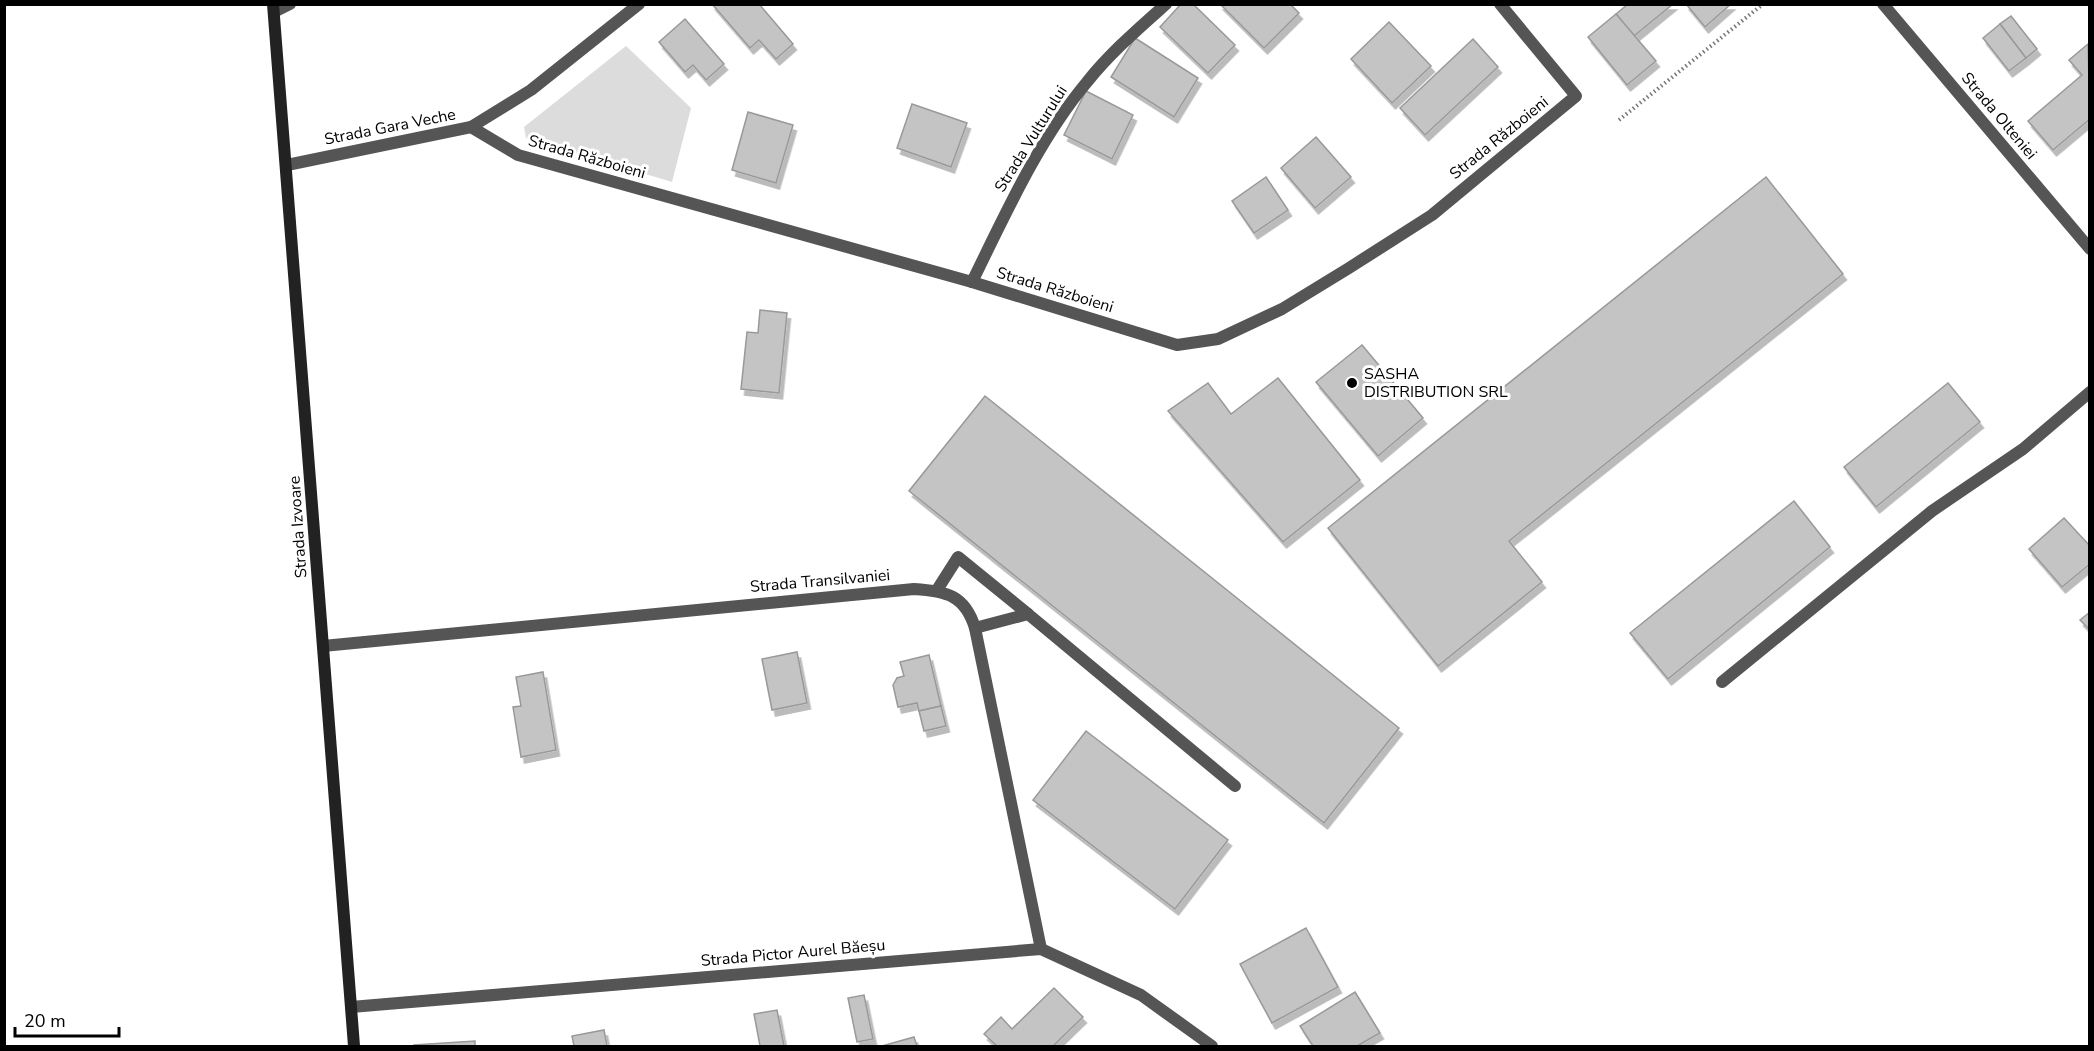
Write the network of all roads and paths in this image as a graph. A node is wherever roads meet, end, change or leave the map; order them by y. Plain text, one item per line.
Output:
1 (290, 4) edge
2 (639, 4) edge
3 (1166, 4) edge
4 (1500, 4) edge
5 (1763, 4) edge
6 (1883, 4) edge
7 (274, 8) edge
8 (1619, 120) dead end
9 (471, 127) junction
10 (287, 165) junction
11 (2090, 249) edge
12 (972, 282) junction
13 (2090, 392) edge
14 (937, 590) junction
15 (1028, 614) junction
16 (975, 628) junction
17 (323, 646) junction
18 (1722, 682) dead end
19 (1235, 786) dead end
20 (1041, 949) junction
21 (351, 1006) junction
22 (354, 1047) edge
23 (1212, 1047) edge

1 - 7 street
2 - 9 street, Strada Gara Veche
3 - 12 street, Strada Vulturului
4 - 12 street, Strada Războieni
5 - 8 path
6 - 11 street, Strada Olteniei
7 - 10 main road, Strada Izvoare
9 - 10 street, Strada Gara Veche
9 - 12 street, Strada Războieni
10 - 17 main road, Strada Izvoare
13 - 18 street
14 - 15 street
14 - 16 street, Strada Transilvaniei
14 - 17 street, Strada Transilvaniei
15 - 16 street
15 - 19 street
16 - 20 street, Strada Transilvaniei
17 - 21 main road, Strada Izvoare
20 - 21 street, Strada Pictor Aurel Băeșu
20 - 23 street, Strada Pictor Aurel Băeșu
21 - 22 main road, Strada Izvoare

